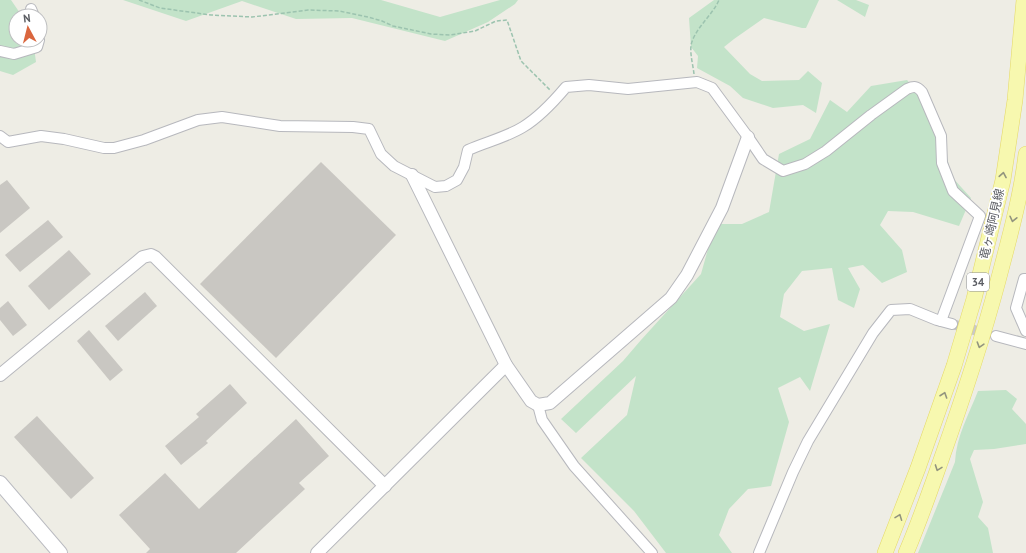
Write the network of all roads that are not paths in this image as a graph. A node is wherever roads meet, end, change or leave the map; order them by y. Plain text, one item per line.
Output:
1 (1024, 0) edge
2 (34, 48) edge
3 (0, 51) edge
4 (0, 136) edge
5 (748, 137) junction
6 (1026, 154) edge
7 (412, 175) junction
8 (1026, 279) edge
9 (941, 321) junction
10 (952, 324) tunnel mouth
11 (1026, 331) edge
12 (996, 336) tunnel mouth
13 (1026, 344) edge
14 (506, 365) junction
15 (0, 375) edge
16 (538, 405) junction
17 (0, 483) edge
18 (385, 486) junction
19 (60, 553) edge
20 (317, 553) edge
21 (652, 553) edge
22 (759, 553) edge
23 (885, 553) edge
24 (906, 553) edge

23 -> 1 main road, 竜ヶ崎阿見線 / 34
2 - 3 street
4 - 7 street
5 - 7 street
5 - 9 street
5 - 16 street
6 -> 24 main road, 竜ヶ崎阿見線 / 34
7 - 14 street
8 - 11 street
9 - 10 street
9 - 22 street
12 - 13 street
14 - 16 street
14 - 18 street
15 - 18 street
16 - 21 street
17 - 19 main road
18 - 20 street

